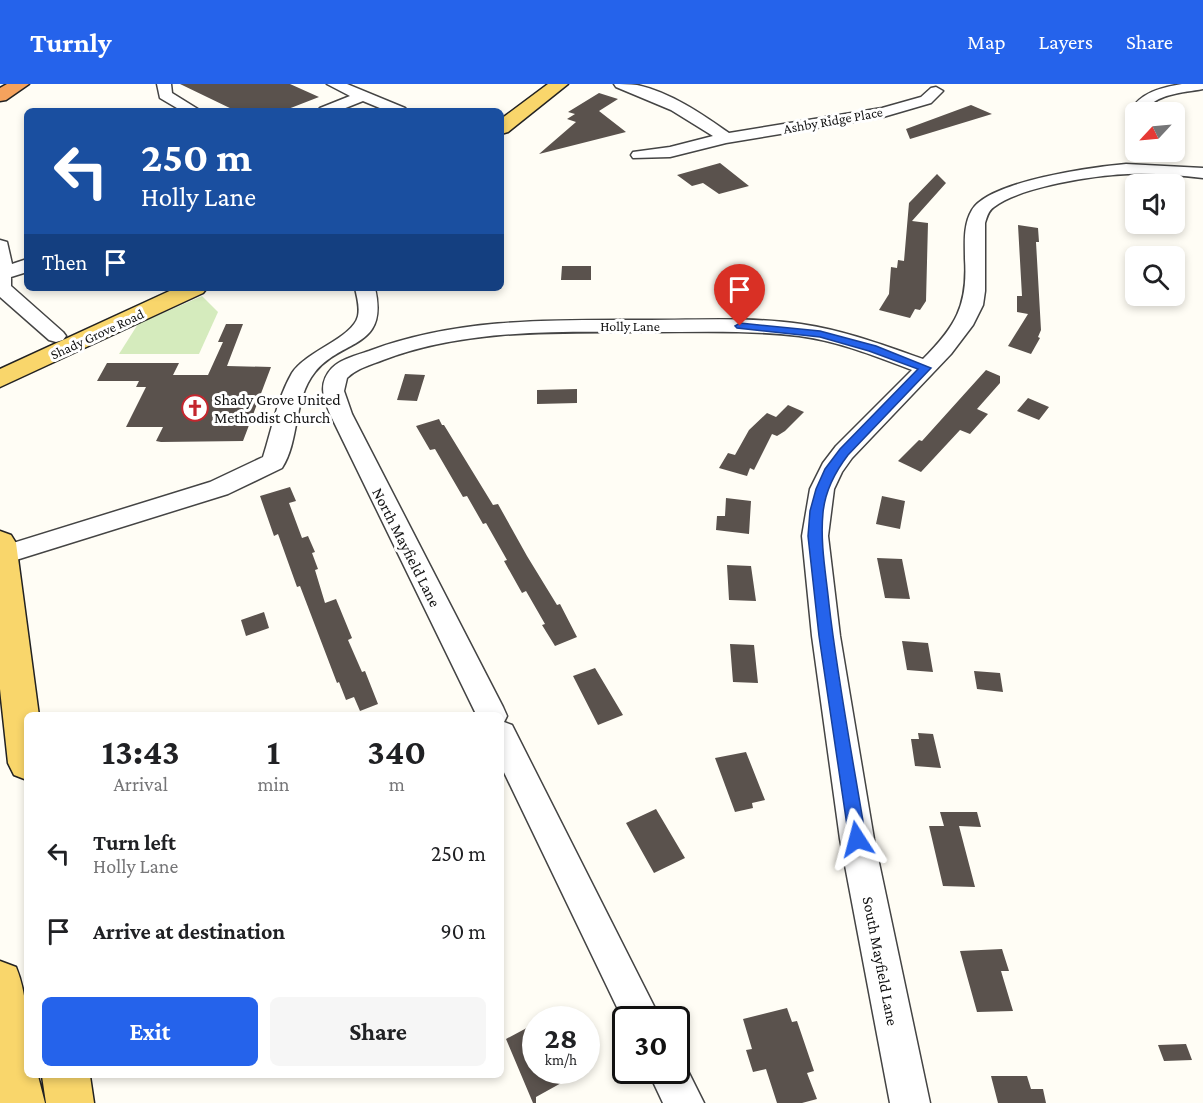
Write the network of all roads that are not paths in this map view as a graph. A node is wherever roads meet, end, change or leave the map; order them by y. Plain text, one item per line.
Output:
1 (20, 84) edge
2 (164, 84) edge
3 (334, 84) edge
4 (557, 84) edge
5 (621, 84) edge
6 (1203, 86) edge
7 (936, 91) dead end
8 (0, 96) edge
9 (362, 96) junction
10 (1145, 102) edge
11 (188, 108) edge
12 (332, 108) edge
13 (392, 108) edge
14 (504, 113) edge
15 (504, 126) edge
16 (726, 138) junction
17 (639, 155) dead end
18 (1138, 162) edge
19 (1155, 162) edge
20 (1203, 173) edge
21 (0, 246) edge
22 (24, 266) edge
23 (3, 274) junction
24 (154, 291) edge
25 (189, 291) edge
26 (365, 291) edge
27 (56, 336) junction
28 (0, 362) edge
29 (926, 368) junction
30 (337, 376) joint
31 (0, 379) edge
32 (0, 548) edge
33 (490, 712) edge
34 (24, 739) edge
35 (504, 740) edge
36 (0, 983) edge
37 (635, 1006) edge
38 (66, 1078) edge
39 (674, 1084) edge
40 (21, 1103) edge
41 (70, 1103) edge
42 (684, 1103) edge
43 (910, 1103) edge

1 - 8 highway
2 - 11 street
3 - 9 street
4 - 14 main road
4 - 15 main road
5 - 16 street
6 - 10 street
7 - 16 street, Ashby Ridge Place
9 - 12 street
9 - 13 street
16 - 17 street, Ashby Ridge Place
18 - 29 street, South Mayfield Lane
19 - 20 street, South Mayfield Lane
21 - 23 street
22 - 23 street
23 - 27 street
24 - 27 main road, Shady Grove Road
25 - 31 main road, Shady Grove Road
26 - 32 street
27 - 28 main road, Shady Grove Road
29 - 30 street, Holly Lane
29 - 43 street, South Mayfield Lane
30 - 33 street, North Mayfield Lane
32 - 34 main road
35 - 37 street
36 - 40 main road
38 - 41 main road
39 - 42 street

